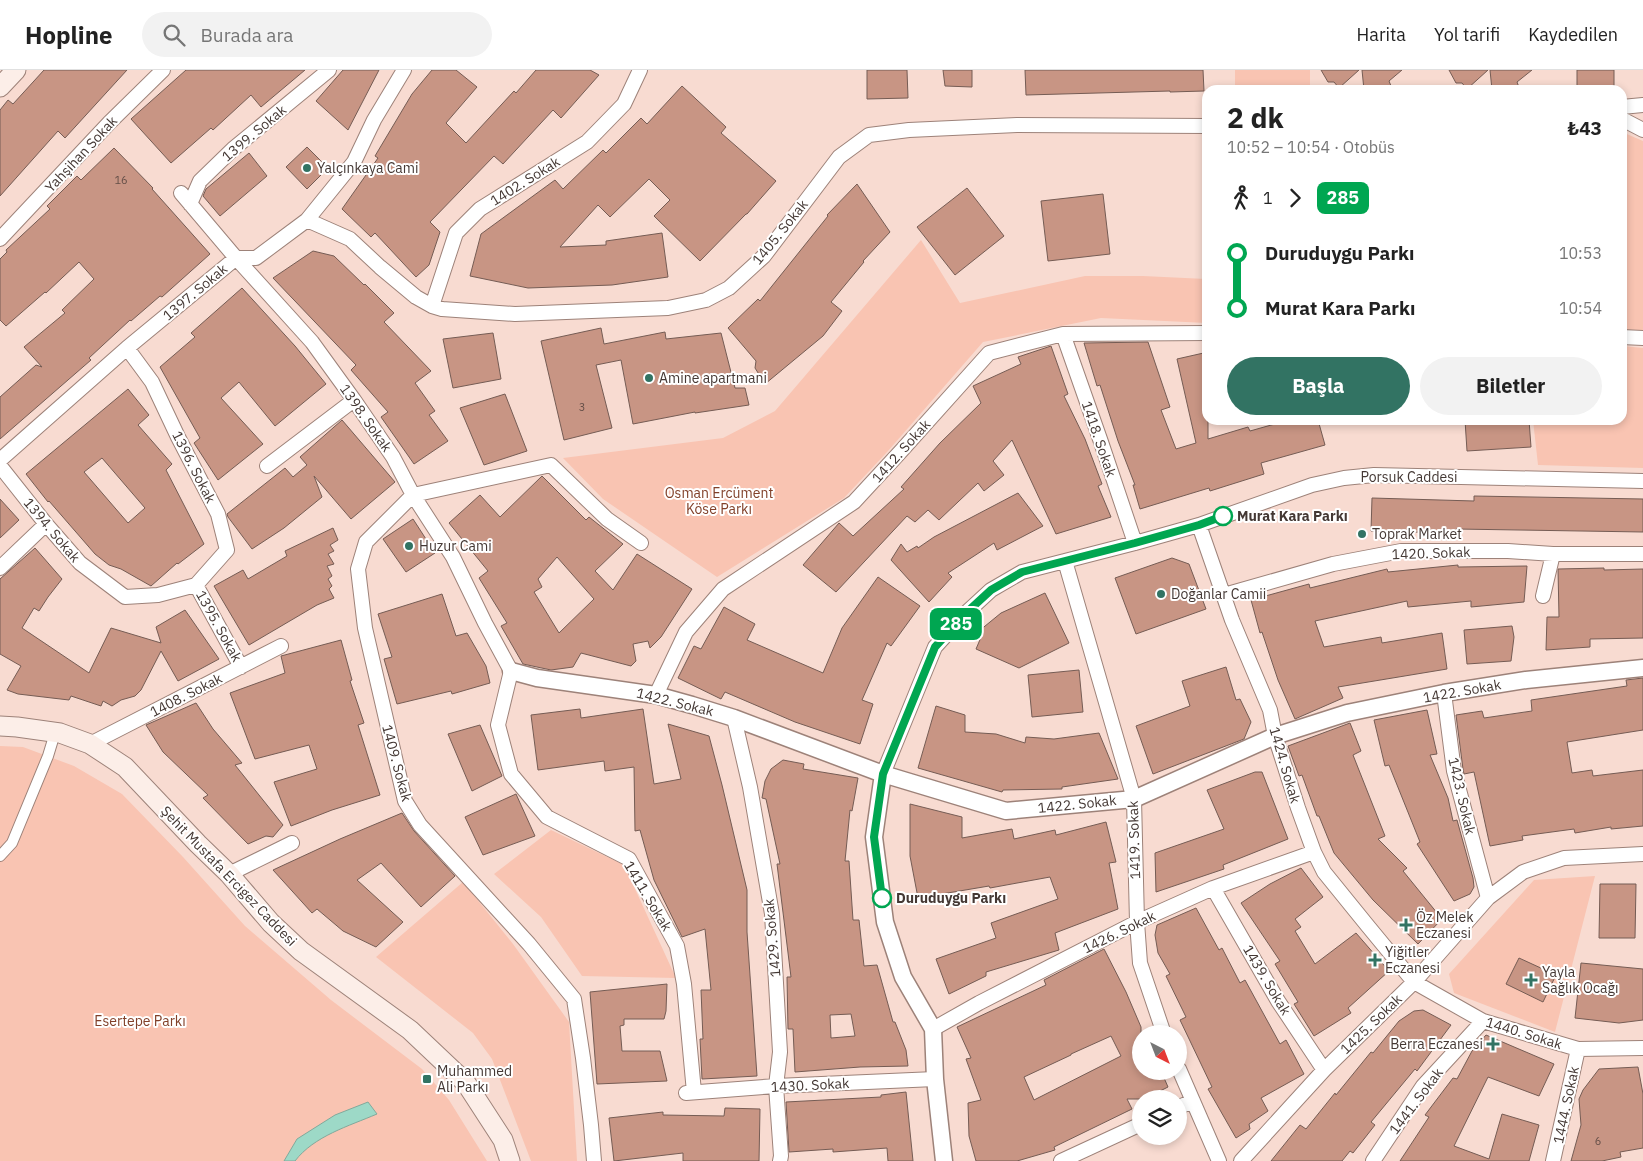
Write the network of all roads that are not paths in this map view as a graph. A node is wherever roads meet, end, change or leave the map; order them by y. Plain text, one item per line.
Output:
1 (16, 70) edge
2 (163, 70) edge
3 (329, 70) edge
4 (404, 70) edge
5 (640, 70) edge
6 (0, 87) edge
7 (1643, 105) edge
8 (1627, 107) edge
9 (1627, 122) edge
10 (1202, 126) edge
11 (1643, 130) edge
12 (185, 199) joint
13 (307, 220) junction
14 (0, 239) edge
15 (236, 258) junction
16 (432, 306) junction
17 (1202, 333) edge
18 (1063, 334) junction
19 (1627, 337) edge
20 (1643, 338) edge
21 (127, 348) junction
22 (354, 400) junction
23 (0, 460) edge
24 (0, 466) edge
25 (267, 466) dead end
26 (1643, 481) edge
27 (413, 495) junction
28 (46, 524) junction
29 (1199, 525) junction
30 (641, 543) dead end
31 (1135, 543) junction
32 (1553, 554) junction
33 (1643, 554) edge
34 (1065, 561) junction
35 (0, 568) edge
36 (196, 585) junction
37 (1224, 594) junction
38 (1543, 596) dead end
39 (281, 646) dead end
40 (241, 667) junction
41 (1643, 668) edge
42 (511, 671) junction
43 (1444, 693) junction
44 (656, 695) junction
45 (734, 718) junction
46 (0, 726) edge
47 (55, 733) junction
48 (1275, 736) junction
49 (90, 744) junction
50 (883, 774) junction
51 (1134, 799) junction
52 (292, 843) dead end
53 (1314, 852) junction
54 (1643, 854) edge
55 (0, 856) edge
56 (228, 874) junction
57 (1213, 888) junction
58 (1488, 898) junction
59 (1137, 922) junction
60 (1414, 982) junction
61 (1483, 1021) junction
62 (1161, 1025) edge
63 (933, 1029) junction
64 (1643, 1048) edge
65 (1578, 1049) junction
66 (1324, 1070) junction
67 (935, 1079) junction
68 (1184, 1080) edge
69 (776, 1086) junction
70 (689, 1093) joint
71 (1193, 1101) junction
72 (1187, 1104) edge
73 (1132, 1128) edge
74 (510, 1161) edge
75 (594, 1161) edge
76 (780, 1161) edge
77 (944, 1161) edge
78 (1061, 1161) edge
79 (1219, 1161) edge
80 (1241, 1161) edge
81 (1373, 1161) edge
82 (1553, 1161) edge

1 - 6 main road
2 - 14 street, Yahşihan Sokak
3 - 12 street, 1399. Sokak
4 - 13 street, 1397. Sokak
5 - 16 street, 1402. Sokak
7 - 8 street
9 - 11 street
10 - 16 street, 1405. Sokak
12 - 15 street, 1398. Sokak
13 - 15 street, 1397. Sokak
13 - 16 street, 1405. Sokak
15 - 21 street, 1397. Sokak
15 - 22 street, 1398. Sokak
17 - 18 street, 1412. Sokak
18 - 31 street, 1418. Sokak
18 - 44 street, 1412. Sokak
19 - 20 street
21 - 23 street, 1397. Sokak
21 - 36 street, 1396. Sokak
22 - 25 street
22 - 27 street, 1398. Sokak
24 - 28 street, 1394. Sokak
26 - 29 street, Porsuk Caddesi
27 - 30 street
27 - 42 street, 1398. Sokak
27 - 75 street, 1409. Sokak
28 - 35 street
28 - 36 street, 1394. Sokak
29 - 31 street, Porsuk Caddesi
29 - 37 street, 1424. Sokak
31 - 34 street, Porsuk Caddesi
32 - 33 street, 1420. Sokak
32 - 37 street, 1420. Sokak
32 - 38 street
34 - 50 street, Porsuk Caddesi
34 - 51 street, 1419. Sokak
36 - 40 street, 1395. Sokak
37 - 48 street, 1424. Sokak
39 - 40 street, 1408. Sokak
40 - 49 street, 1408. Sokak
41 - 43 street, 1422. Sokak
42 - 44 street, 1422. Sokak
42 - 70 street, 1411. Sokak
43 - 48 street, 1422. Sokak
43 - 58 street, 1423. Sokak
44 - 45 street, 1422. Sokak
45 - 50 street, 1422. Sokak
45 - 69 street, 1429. Sokak
46 - 47 main road, Şehit Mustafa Ercigez Caddesi
47 - 49 main road, Şehit Mustafa Ercigez Caddesi
47 - 55 street
48 - 51 street, 1422. Sokak
48 - 53 street, 1424. Sokak
49 - 56 main road, Şehit Mustafa Ercigez Caddesi
50 - 51 street, 1422. Sokak
50 - 63 street
51 - 59 street, 1419. Sokak
52 - 56 street
53 - 57 street, 1426. Sokak
53 - 60 street, 1424. Sokak
54 - 58 street, 1425. Sokak
56 - 74 main road, Şehit Mustafa Ercigez Caddesi
57 - 59 street, 1426. Sokak
57 - 66 street, 1439. Sokak
58 - 60 street, 1425. Sokak
59 - 62 street, 1419. Sokak
59 - 63 street, 1426. Sokak
60 - 61 street, 1440. Sokak
60 - 66 street, 1425. Sokak
61 - 65 street, 1440. Sokak
61 - 81 street, 1441. Sokak
63 - 67 street
64 - 65 street, 1440. Sokak
65 - 82 street, 1444. Sokak
66 - 80 street, 1425. Sokak
67 - 69 street, 1430. Sokak
67 - 77 street
68 - 71 street
69 - 70 street, 1430. Sokak
69 - 76 street, 1429. Sokak
71 - 72 street
71 - 79 street
73 - 78 street

